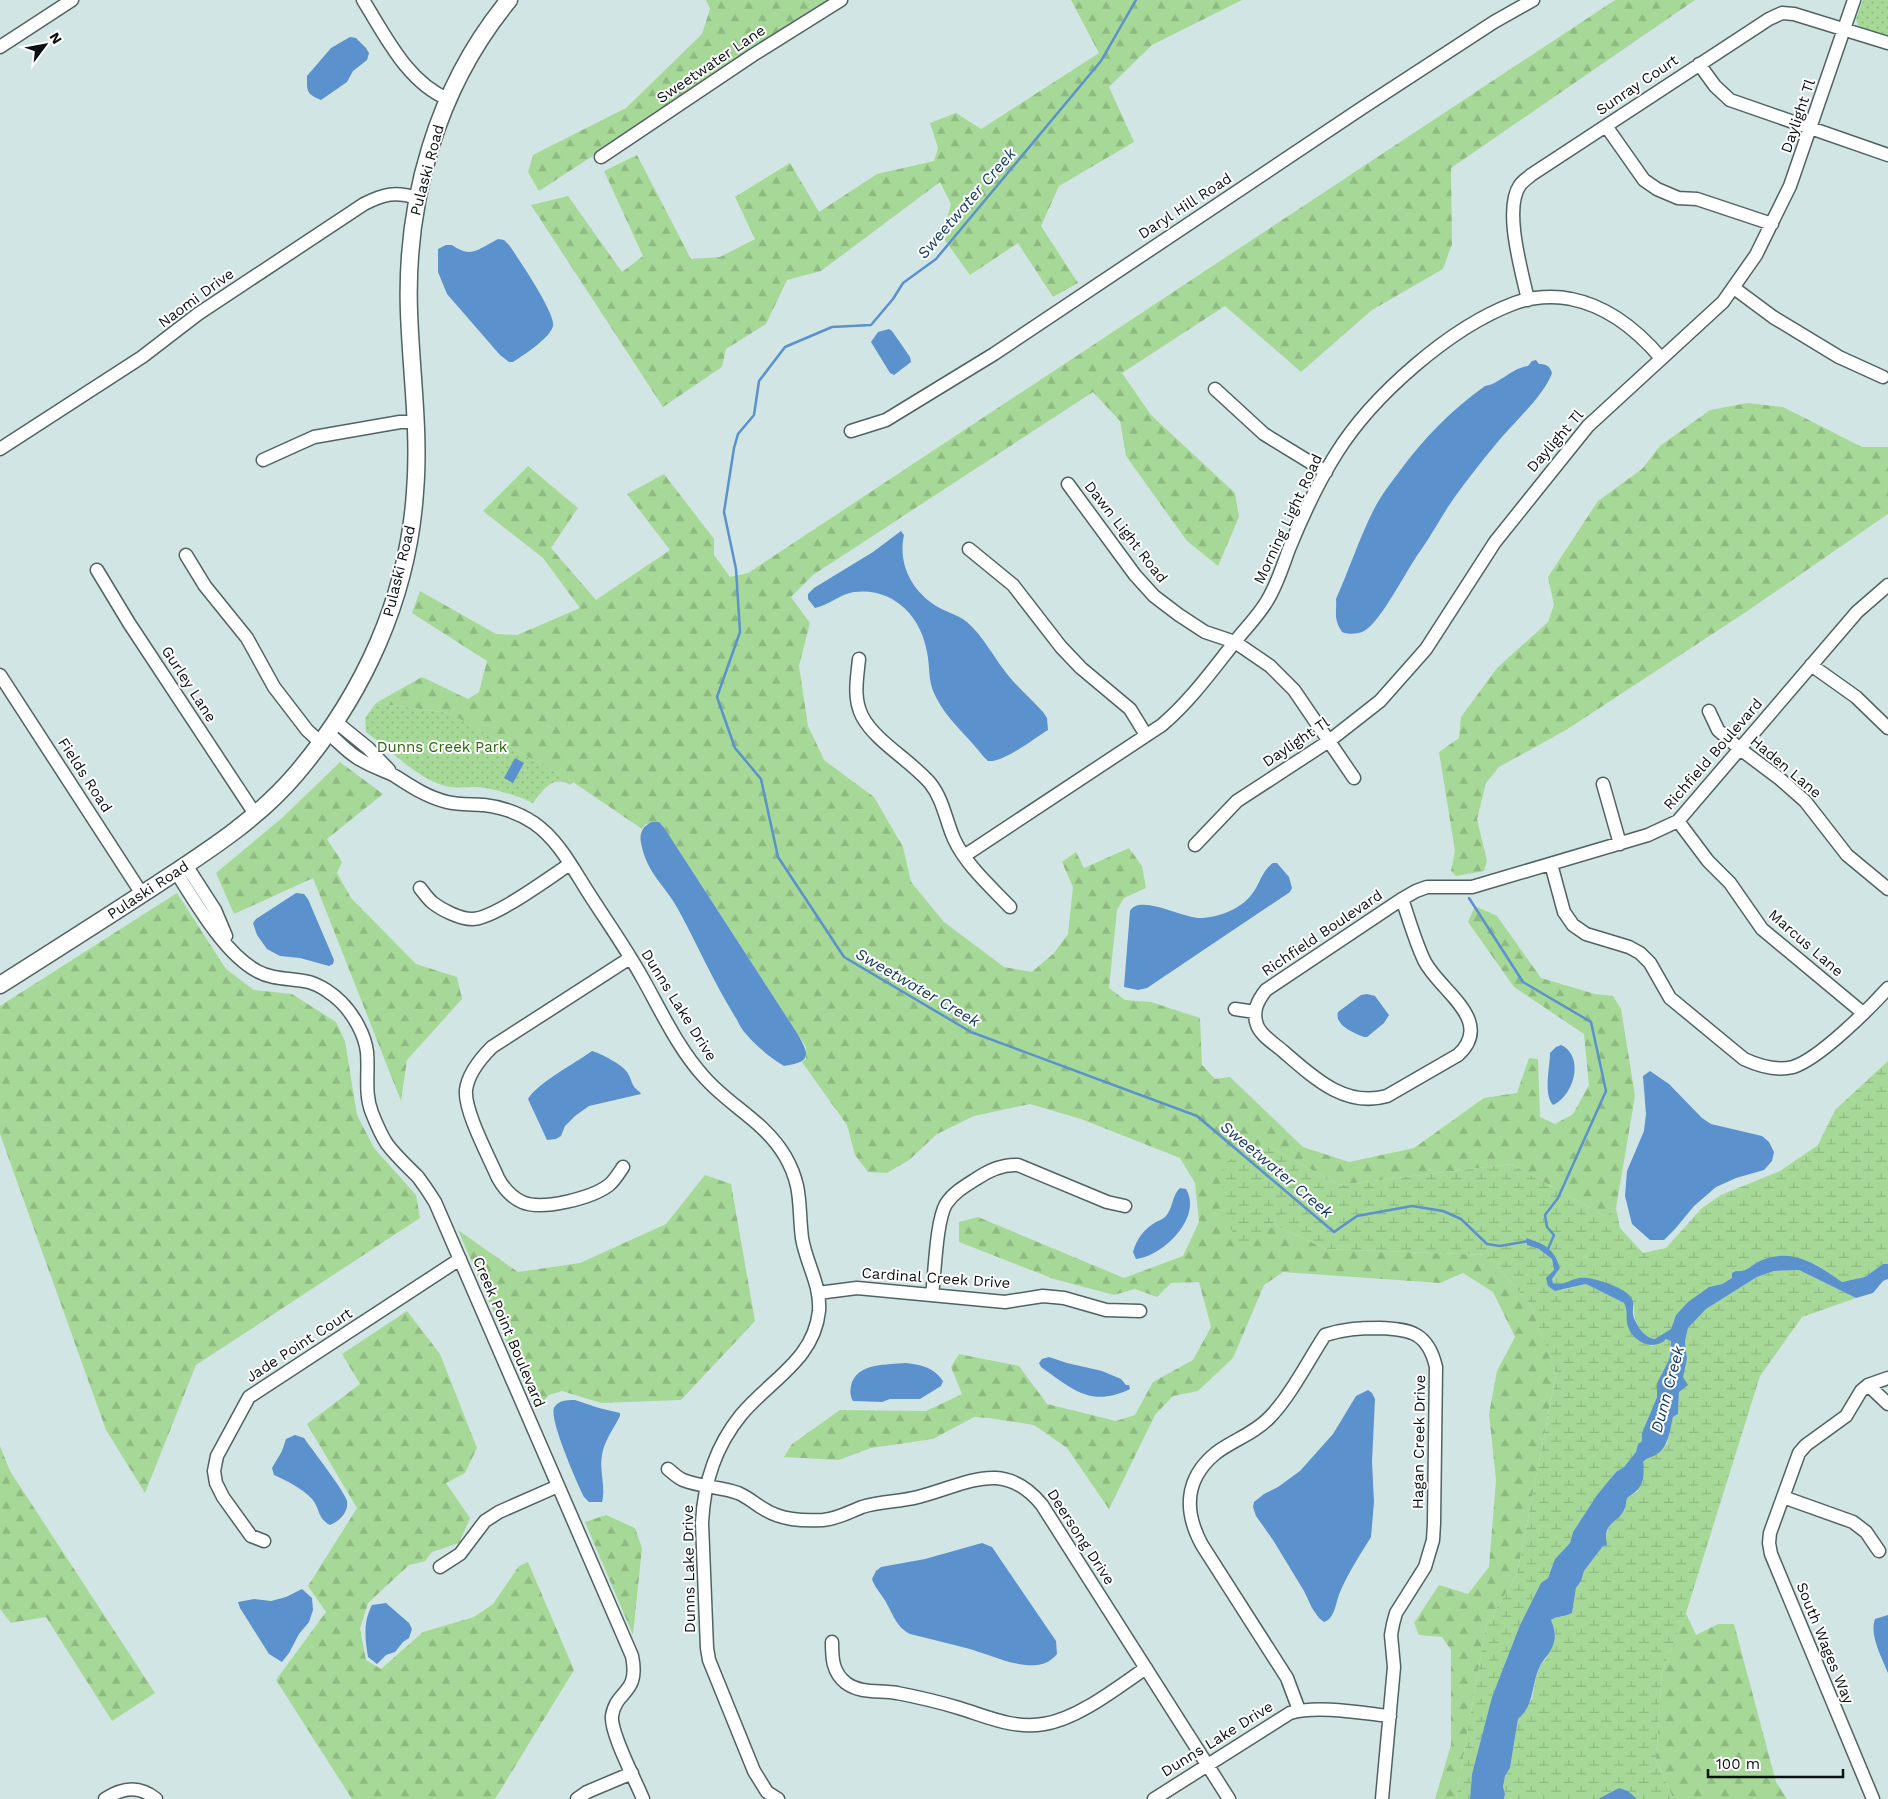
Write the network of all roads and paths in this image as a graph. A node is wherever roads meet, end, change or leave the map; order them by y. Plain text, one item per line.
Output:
1 (72, 0) edge
2 (363, 0) edge
3 (509, 0) edge
4 (840, 0) edge
5 (1533, 0) edge
6 (1854, 0) edge
7 (1845, 29) junction
8 (1888, 44) edge
9 (0, 47) edge
10 (1699, 64) junction
11 (448, 98) junction
12 (1606, 126) junction
13 (1811, 128) junction
14 (1888, 155) edge
15 (601, 157) dead end
16 (417, 198) junction
17 (1772, 224) junction
18 (1734, 288) junction
19 (1528, 300) junction
20 (1661, 358) junction
21 (1883, 377) dead end
22 (1215, 389) dead end
23 (415, 422) junction
24 (851, 431) dead end
25 (0, 449) edge
26 (263, 460) dead end
27 (1326, 472) junction
28 (1068, 484) dead end
29 (969, 549) dead end
30 (186, 555) dead end
31 (97, 570) dead end
32 (1888, 585) edge
33 (1235, 642) junction
34 (859, 659) dead end
35 (1811, 665) junction
36 (0, 675) edge
37 (1709, 711) dead end
38 (1888, 728) edge
39 (328, 733) junction
40 (1146, 735) junction
41 (1329, 741) junction
42 (1740, 749) junction
43 (1354, 778) dead end
44 (1604, 784) dead end
45 (255, 814) junction
46 (1678, 821) junction
47 (1620, 844) junction
48 (1195, 845) dead end
49 (964, 856) junction
50 (570, 864) junction
51 (1550, 864) junction
52 (181, 868) junction
53 (420, 888) dead end
54 (1888, 889) edge
55 (142, 894) junction
56 (1402, 899) junction
57 (1010, 907) dead end
58 (630, 958) junction
59 (0, 986) edge
60 (1888, 988) edge
61 (1235, 1009) dead end
62 (1255, 1012) junction
63 (1863, 1014) junction
64 (623, 1167) dead end
65 (1125, 1206) dead end
66 (460, 1259) junction
67 (818, 1293) junction
68 (932, 1295) junction
69 (1140, 1311) dead end
70 (1888, 1378) edge
71 (1868, 1385) junction
72 (1888, 1404) edge
73 (668, 1469) dead end
74 (558, 1486) junction
75 (707, 1487) junction
76 (1783, 1497) junction
77 (264, 1541) dead end
78 (1879, 1551) dead end
79 (440, 1567) dead end
80 (832, 1642) dead end
81 (1146, 1668) junction
82 (1299, 1710) junction
83 (1390, 1716) junction
84 (1207, 1764) junction
85 (632, 1773) junction
86 (105, 1799) edge
87 (156, 1799) edge
88 (577, 1799) edge
89 (643, 1799) edge
90 (778, 1799) edge
91 (1154, 1799) edge
92 (1229, 1799) edge
93 (1382, 1799) edge
94 (1872, 1799) edge

1 - 9 street
2 - 11 street
3 - 11 main road, Pulaski Road
4 - 15 street, Sweetwater Lane
5 - 24 street, Daryl Hill Road
6 - 7 street, Daylight Tl
7 - 8 street, Sunray Court
7 - 10 street, Sunray Court
7 - 13 street, Daylight Tl
10 - 12 street, Sunray Court
10 - 13 street
11 - 16 main road, Pulaski Road
12 - 17 street
12 - 19 street, Sunray Court
13 - 14 street
13 - 17 street, Daylight Tl
16 - 23 main road, Pulaski Road
16 - 25 street, Naomi Drive
17 - 18 street, Daylight Tl
18 - 20 street, Daylight Tl
18 - 21 street
19 - 20 street, Morning Light Road
19 - 27 street, Morning Light Road
20 - 41 street, Daylight Tl
22 - 27 street
23 - 26 street
23 - 39 main road, Pulaski Road
27 - 33 street, Morning Light Road
28 - 33 street, Dawn Light Road
29 - 40 street
30 - 39 street, Dunns Lake Drive
31 - 45 street, Gurley Lane
32 - 35 street, Richfield Boulevard
33 - 40 street, Morning Light Road
33 - 41 street, Dawn Light Road
34 - 49 street
35 - 38 street
35 - 42 street, Richfield Boulevard
36 - 55 street, Fields Road
37 - 42 street, Haden Lane
39 - 45 main road, Pulaski Road
39 - 50 street, Dunns Lake Drive
40 - 49 street, Morning Light Road
41 - 43 street, Dawn Light Road
41 - 48 street, Daylight Tl
42 - 46 street, Richfield Boulevard
42 - 54 street, Haden Lane
44 - 47 street
45 - 52 main road, Pulaski Road
46 - 47 street, Richfield Boulevard
46 - 63 street, Marcus Lane
47 - 51 street, Richfield Boulevard
49 - 57 street
50 - 53 street
50 - 58 street, Dunns Lake Drive
51 - 56 street, Richfield Boulevard
51 - 63 street
52 - 55 main road, Pulaski Road
52 - 66 street, Creek Point Boulevard
55 - 59 main road, Pulaski Road
56 - 62 street, Richfield Boulevard
56 - 62 street, Richfield Boulevard
58 - 64 street
58 - 67 street, Dunns Lake Drive
60 - 63 street
61 - 62 street
65 - 68 street
66 - 74 street, Creek Point Boulevard
66 - 77 street, Jade Point Court
67 - 68 street, Cardinal Creek Drive
67 - 75 street, Dunns Lake Drive
68 - 69 street, Cardinal Creek Drive
70 - 71 street
71 - 72 street
71 - 76 street, South Wages Way
73 - 75 street, Deersong Drive
74 - 79 street
74 - 85 street, Creek Point Boulevard
75 - 81 street, Deersong Drive
75 - 90 street, Dunns Lake Drive
76 - 78 street
76 - 94 street, South Wages Way
80 - 81 street
81 - 84 street, Deersong Drive
82 - 83 street, Dunns Lake Drive
82 - 83 street, Hagan Creek Drive
82 - 84 street, Dunns Lake Drive
83 - 93 street, Hagan Creek Drive
84 - 91 street, Dunns Lake Drive
84 - 92 street, Deersong Drive
85 - 88 street
85 - 89 street, Creek Point Boulevard
86 - 87 street

